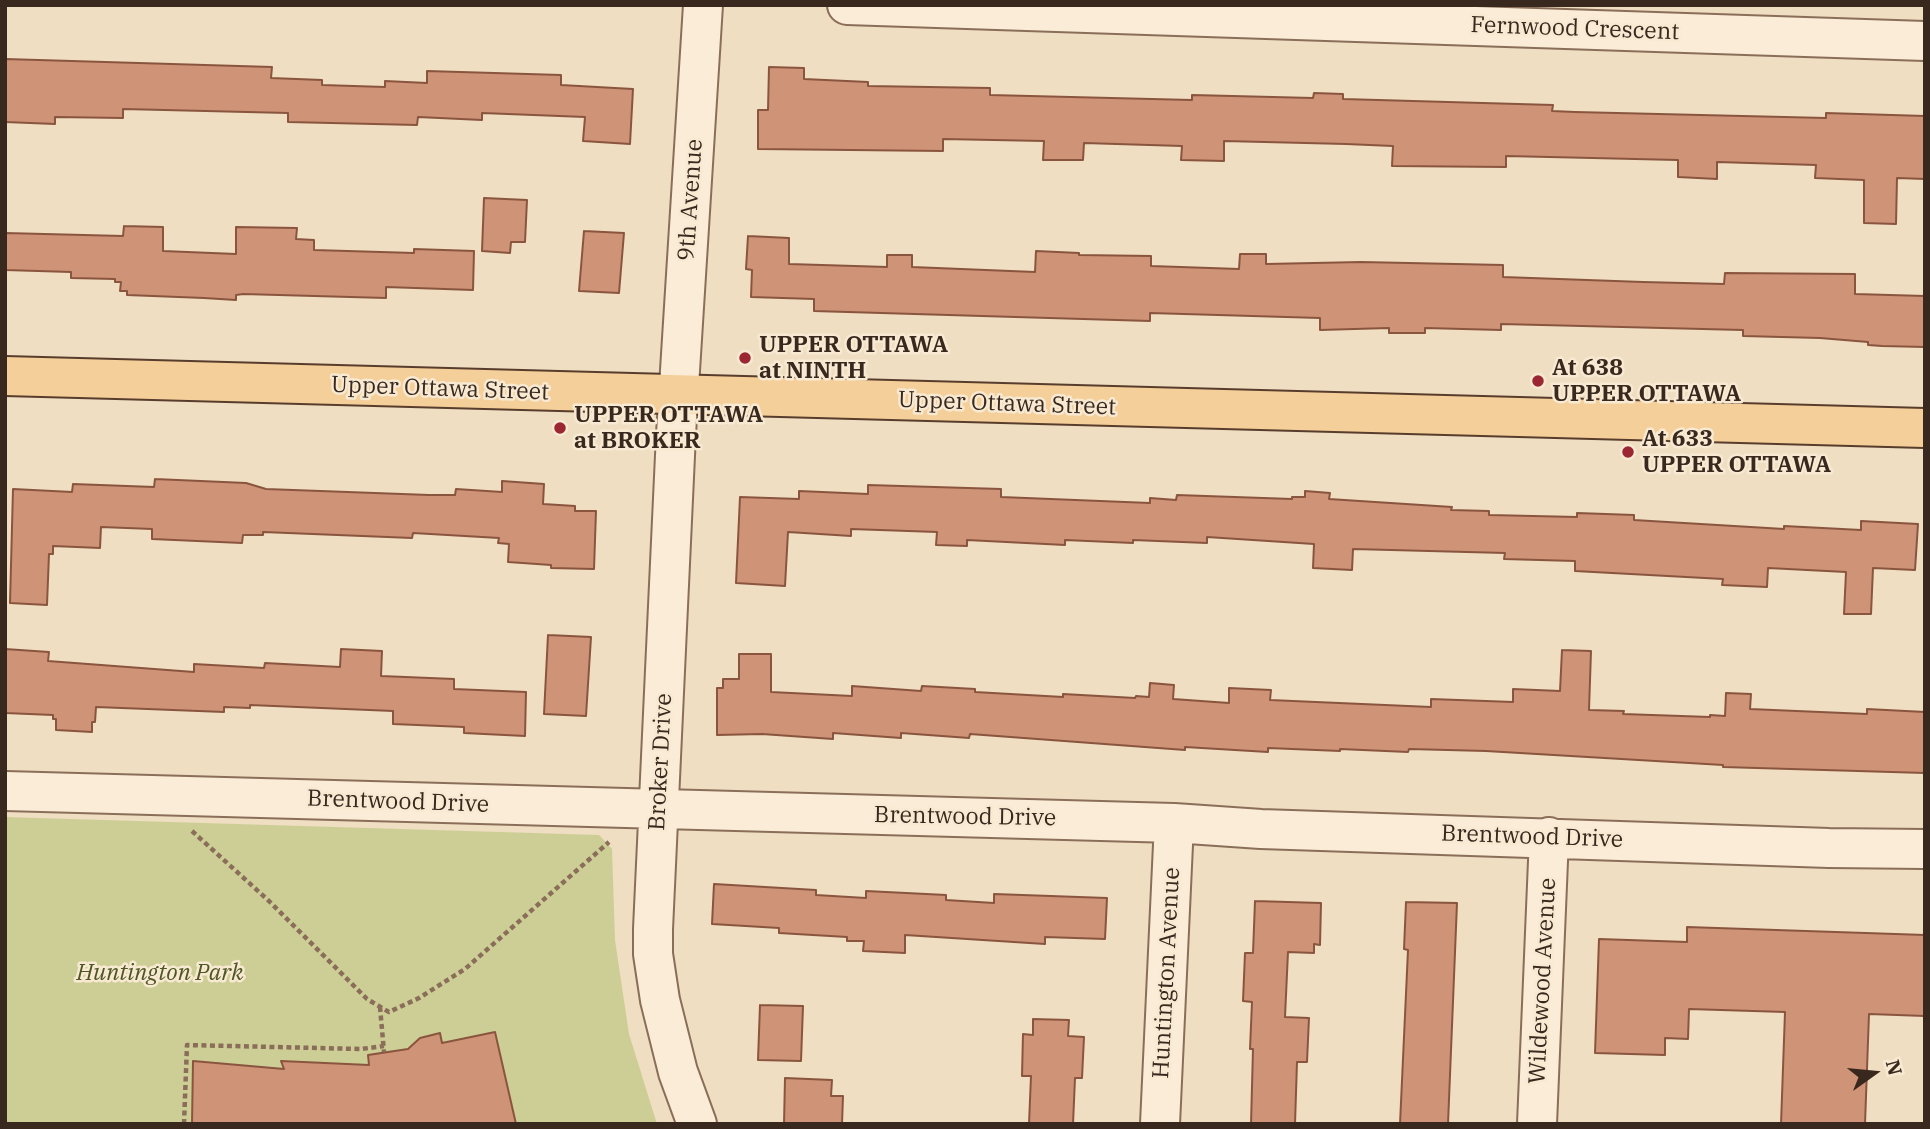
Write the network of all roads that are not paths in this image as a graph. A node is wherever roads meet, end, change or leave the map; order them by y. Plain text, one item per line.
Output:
1 (703, 5) edge
2 (848, 5) edge
3 (1925, 41) edge
4 (5, 376) edge
5 (678, 395) junction
6 (1925, 428) edge
7 (5, 791) edge
8 (660, 810) junction
9 (1174, 823) junction
10 (1549, 838) junction
11 (1925, 849) edge
12 (697, 1124) edge
13 (1160, 1124) edge
14 (1537, 1124) edge

1 - 5 street, 9th Avenue
2 - 3 street, Fernwood Crescent
4 - 5 main road, Upper Ottawa Street
5 - 6 main road, Upper Ottawa Street
5 - 8 street, Broker Drive
7 - 8 street, Brentwood Drive
8 - 9 street, Brentwood Drive
8 - 12 street, Broker Drive
9 - 10 street, Brentwood Drive
9 - 13 street, Huntington Avenue
10 - 11 street, Brentwood Drive
10 - 14 street, Wildewood Avenue

